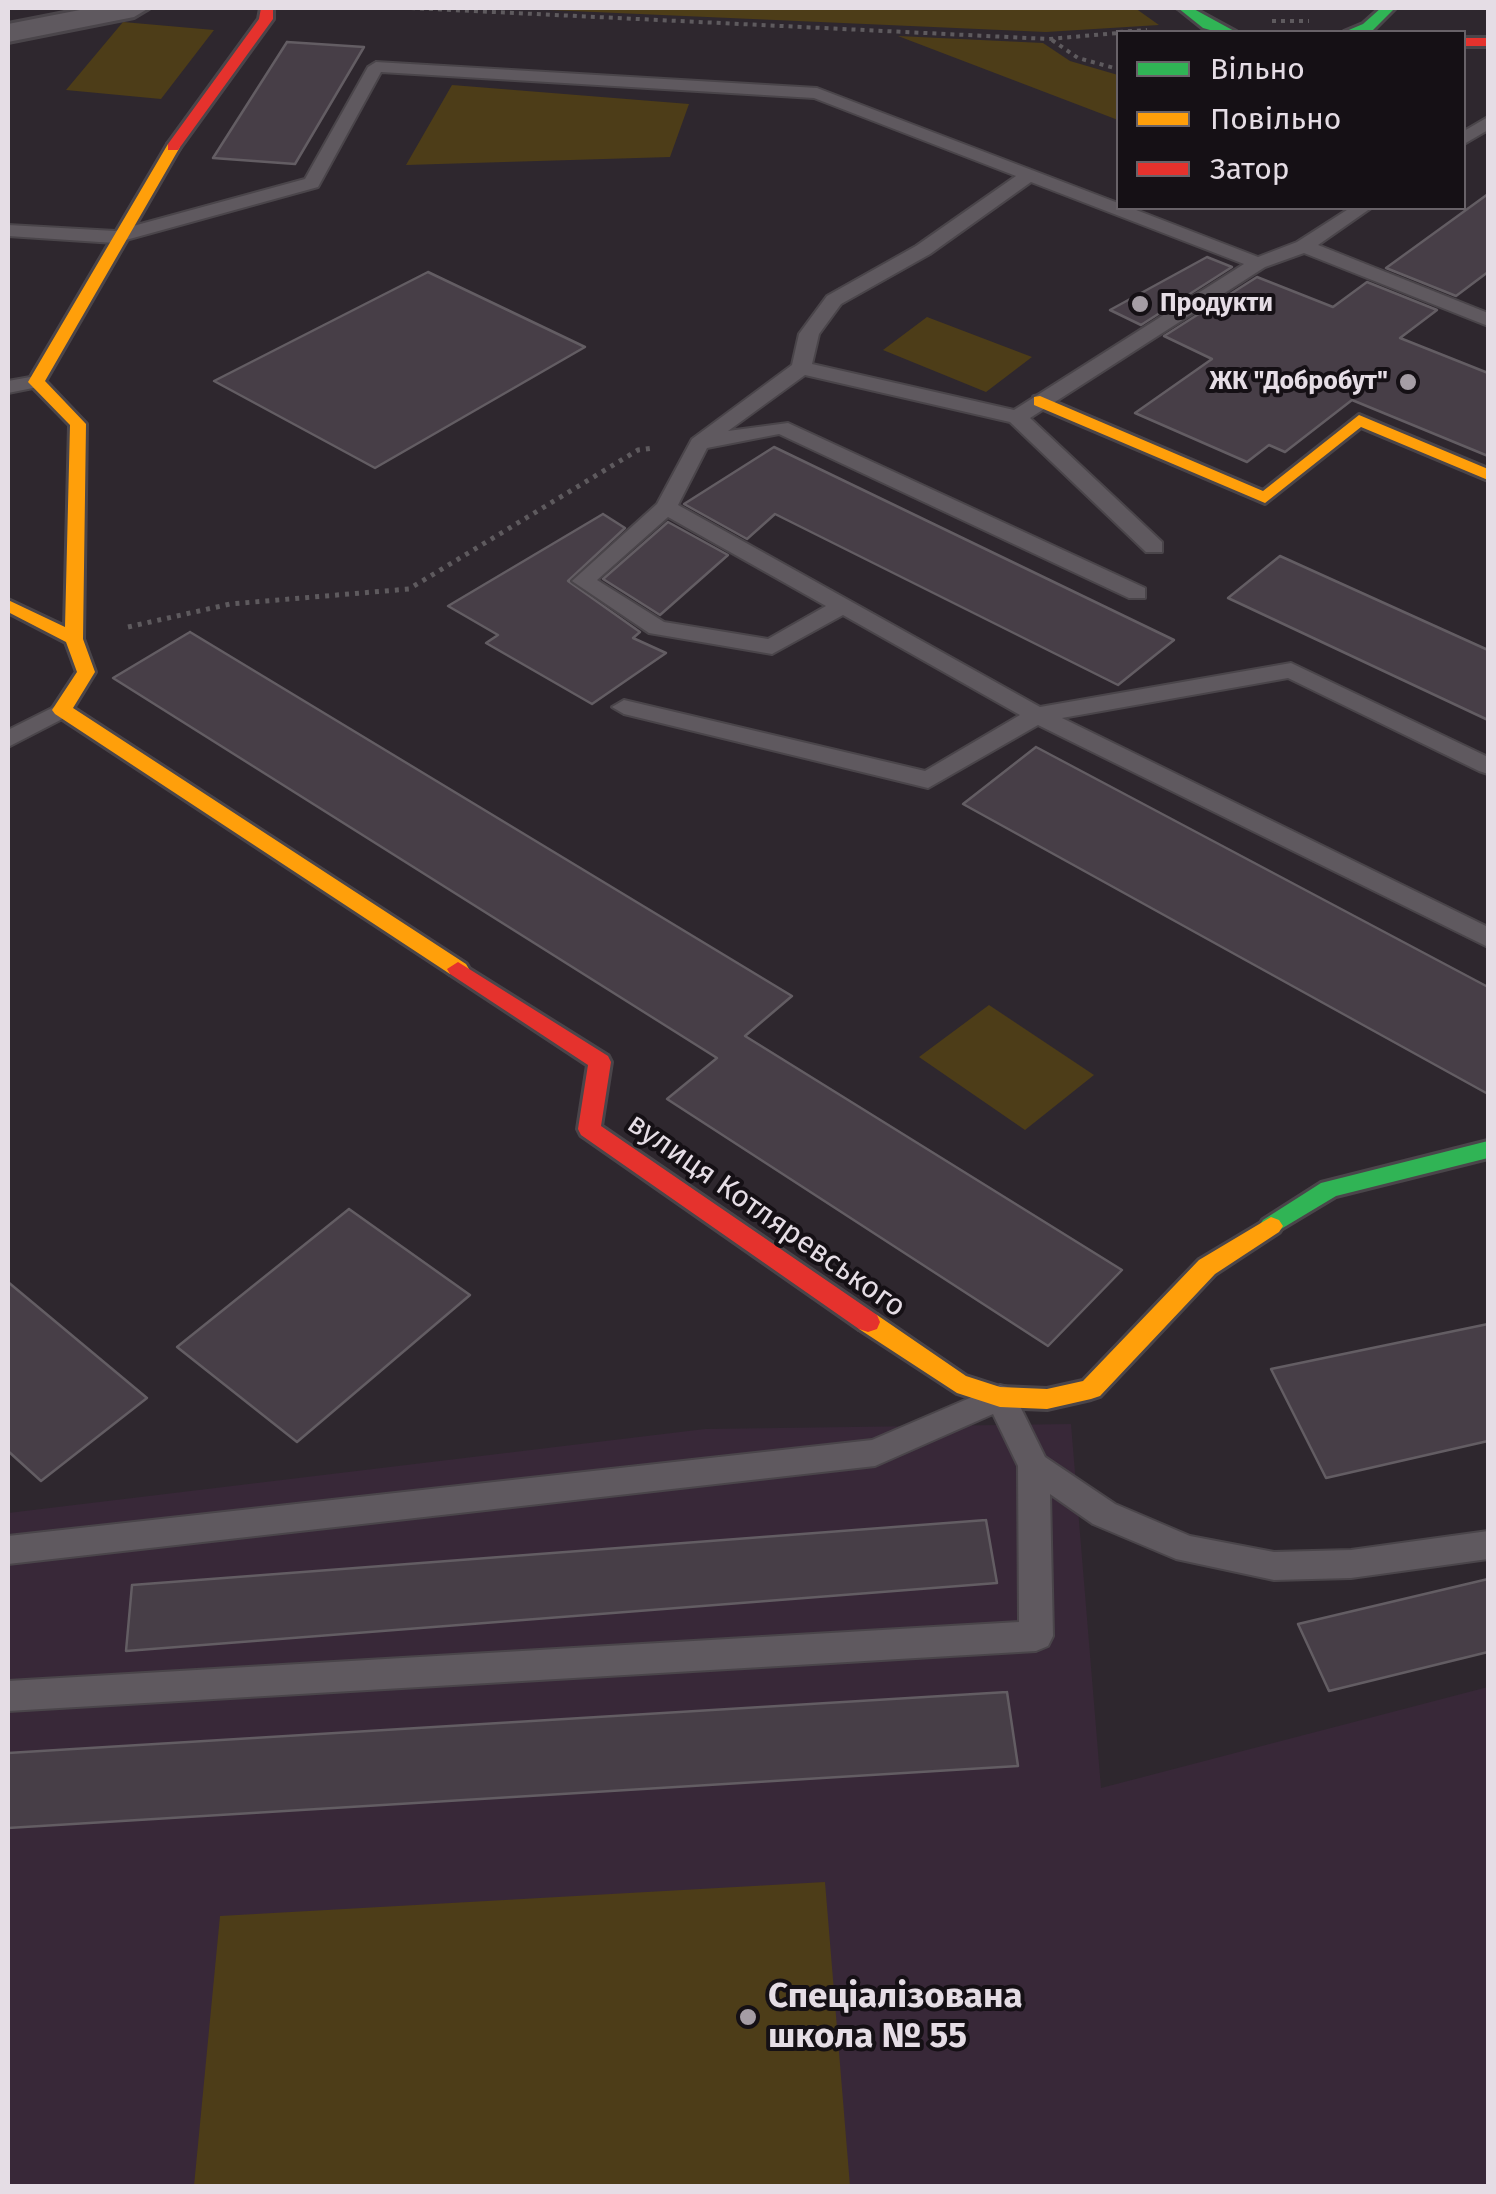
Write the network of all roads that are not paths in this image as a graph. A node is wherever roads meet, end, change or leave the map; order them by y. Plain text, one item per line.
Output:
1 (134, 8) edge
2 (267, 8) edge
3 (1184, 8) edge
4 (1388, 8) edge
5 (1223, 30) edge
6 (1358, 30) edge
7 (8, 33) edge
8 (1488, 122) edge
9 (1466, 138) edge
10 (1028, 176) junction
11 (1116, 209) edge
12 (1118, 210) edge
13 (1359, 210) edge
14 (8, 231) edge
15 (115, 237) junction
16 (1304, 246) junction
17 (1258, 263) junction
18 (1488, 320) edge
19 (801, 368) junction
20 (36, 382) junction
21 (8, 387) edge
22 (1040, 402) junction
23 (1017, 417) junction
24 (699, 443) junction
25 (1488, 475) edge
26 (666, 507) junction
27 (1154, 547) dead end
28 (1136, 593) dead end
29 (8, 605) edge
30 (842, 606) junction
31 (74, 639) junction
32 (624, 708) dead end
33 (62, 710) junction
34 (1037, 714) junction
35 (8, 740) edge
36 (1488, 766) edge
37 (1488, 938) edge
38 (1488, 1150) edge
39 (1000, 1397) junction
40 (1034, 1466) junction
41 (1488, 1545) edge
42 (8, 1550) edge
43 (8, 1696) edge

1 - 7 street
2 - 15 street
3 - 5 street
4 - 6 street
8 - 9 lane
10 - 11 lane
10 - 15 lane
10 - 19 lane
12 - 17 lane
13 - 16 lane
14 - 15 lane
15 - 20 street
16 - 17 lane
16 - 18 lane
17 - 22 lane
19 - 23 lane
19 - 24 lane
20 - 21 lane
20 - 31 street
22 - 23 lane
22 - 25 street
23 - 27 lane
24 - 26 lane
24 - 28 lane
26 - 30 lane
26 - 30 lane
29 - 31 street
30 - 34 lane
31 - 33 street
32 - 34 lane
33 - 35 lane
33 - 39 street, вулиця Котляревського
34 - 36 lane
34 - 37 lane
38 - 39 street, вулиця Котляревського
39 - 40 lane
39 - 42 lane
40 - 41 lane
40 - 43 lane

